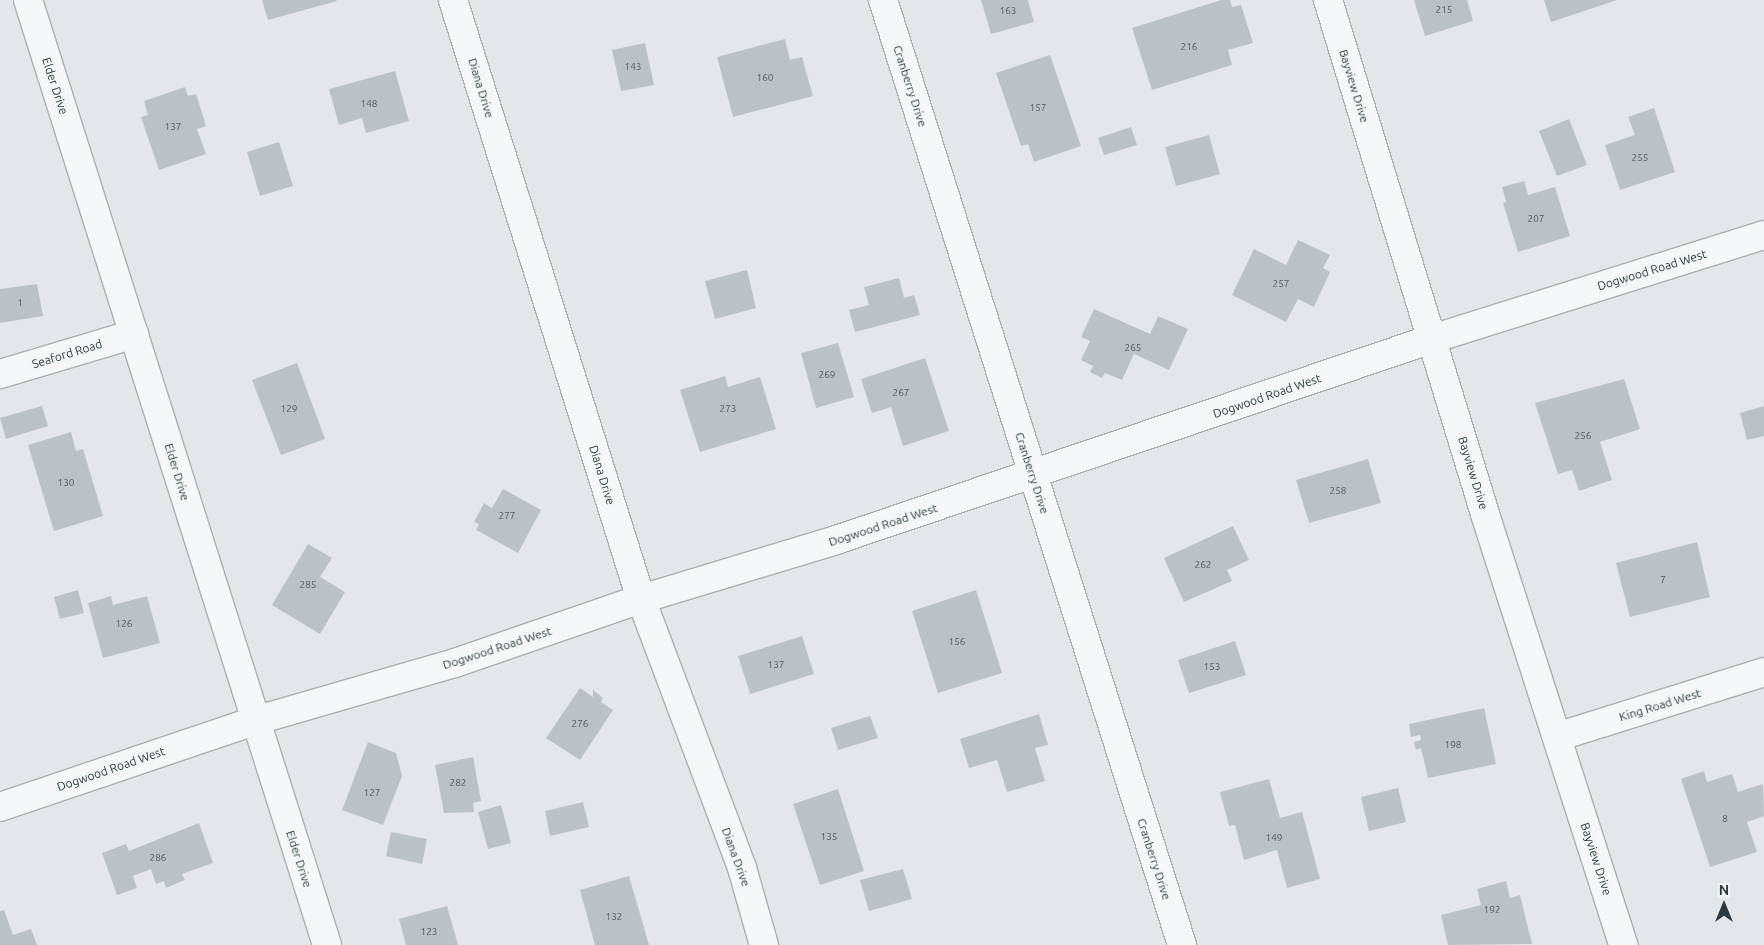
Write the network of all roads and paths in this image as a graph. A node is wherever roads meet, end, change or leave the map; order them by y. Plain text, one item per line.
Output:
1 (28, 0) edge
2 (454, 0) edge
3 (883, 0) edge
4 (1328, 0) edge
5 (1764, 235) edge
6 (134, 334) junction
7 (1432, 339) junction
8 (0, 374) edge
9 (1033, 476) junction
10 (641, 599) junction
11 (1764, 672) edge
12 (254, 721) junction
13 (1557, 737) junction
14 (0, 807) edge
15 (327, 945) edge
16 (764, 945) edge
17 (1182, 945) edge
18 (1623, 945) edge

1 - 6 street, Elder Drive
2 - 10 street, Diana Drive
3 - 9 street, Cranberry Drive
4 - 7 street, Bayview Drive
5 - 7 street, Dogwood Road West
6 - 8 street, Seaford Road
6 - 12 street, Elder Drive
7 - 9 street, Dogwood Road West
7 - 13 street, Bayview Drive
9 - 10 street, Dogwood Road West
9 - 17 street, Cranberry Drive
10 - 12 street, Dogwood Road West
10 - 16 street, Diana Drive
11 - 13 street, King Road West
12 - 14 street, Dogwood Road West
12 - 15 street, Elder Drive
13 - 18 street, Bayview Drive

